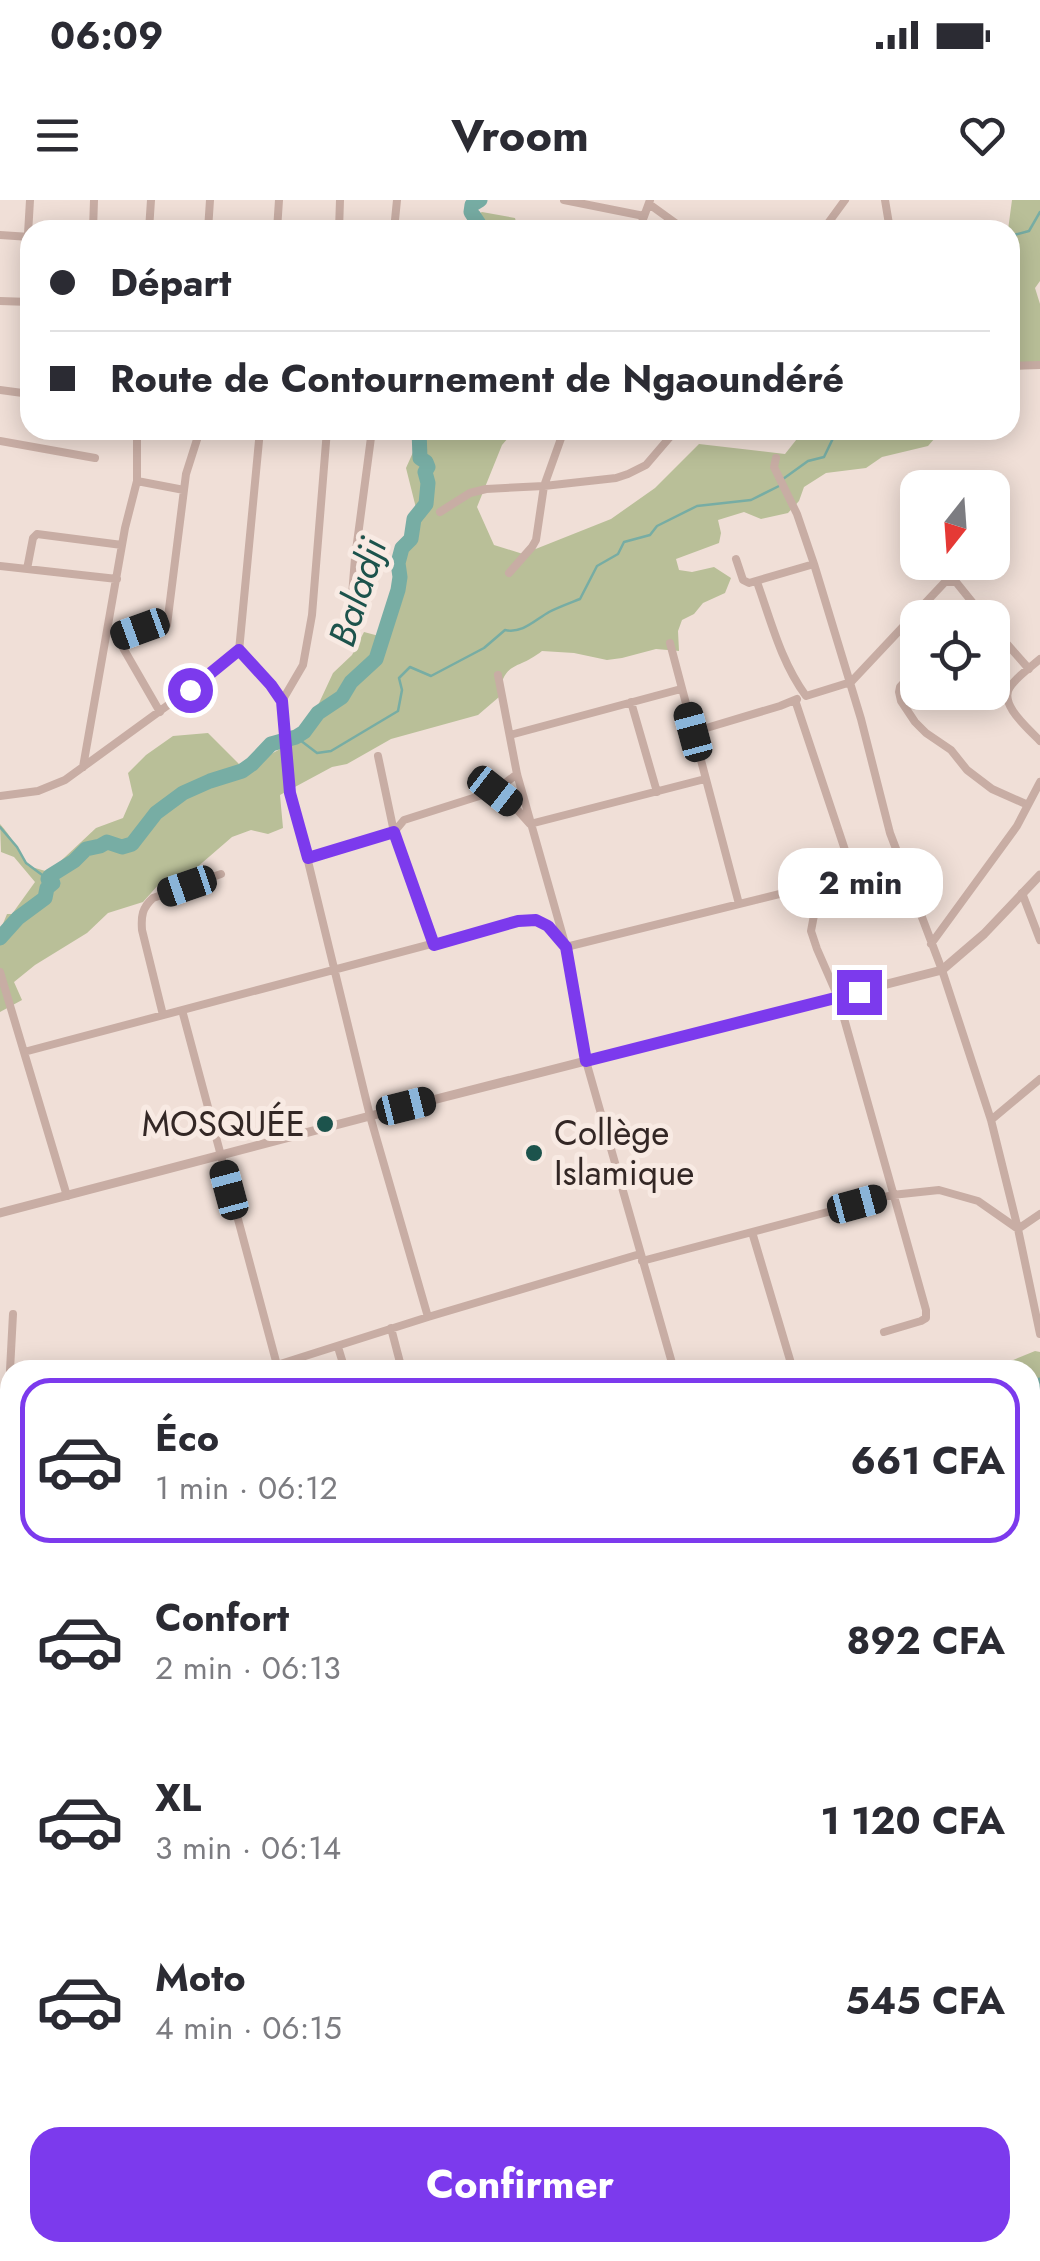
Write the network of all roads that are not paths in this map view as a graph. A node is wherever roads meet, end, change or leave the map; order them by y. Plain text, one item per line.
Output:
1 (564, 200) edge
2 (846, 200) edge
3 (650, 202) edge
4 (644, 216) junction
5 (643, 220) edge
6 (672, 220) edge
7 (831, 220) edge
8 (0, 440) edge
9 (137, 440) edge
10 (197, 440) edge
11 (259, 440) edge
12 (326, 440) edge
13 (371, 440) edge
14 (560, 440) edge
15 (667, 440) edge
16 (94, 458) dead end
17 (776, 458) dead end
18 (137, 481) junction
19 (544, 486) junction
20 (184, 490) junction
21 (440, 512) dead end
22 (122, 545) junction
23 (736, 559) dead end
24 (814, 564) junction
25 (0, 566) edge
26 (26, 569) junction
27 (508, 573) dead end
28 (117, 579) junction
29 (757, 582) junction
30 (928, 600) edge
31 (970, 600) edge
32 (351, 608) dead end
33 (109, 626) junction
34 (900, 629) edge
35 (116, 637) junction
36 (670, 643) dead end
37 (1010, 648) edge
38 (239, 650) junction
39 (1040, 658) edge
40 (1028, 669) junction
41 (498, 675) dead end
42 (850, 682) junction
43 (681, 690) junction
44 (806, 696) junction
45 (795, 700) junction
46 (282, 701) junction
47 (631, 702) junction
48 (908, 710) edge
49 (160, 712) junction
50 (693, 732) junction
51 (510, 734) junction
52 (1040, 740) edge
53 (378, 756) dead end
54 (83, 767) junction
55 (517, 774) junction
56 (705, 779) junction
57 (1040, 782) edge
58 (495, 791) junction
59 (657, 792) junction
60 (0, 796) edge
61 (1028, 805) junction
62 (530, 824) junction
63 (394, 832) junction
64 (308, 858) junction
65 (221, 874) dead end
66 (1040, 875) edge
67 (820, 884) junction
68 (1022, 893) junction
69 (739, 904) junction
70 (1040, 940) edge
71 (931, 944) junction
72 (434, 945) junction
73 (566, 947) junction
74 (942, 970) junction
75 (335, 971) junction
76 (0, 972) edge
77 (838, 997) junction
78 (182, 1010) junction
79 (163, 1015) junction
80 (24, 1052) junction
81 (586, 1061) junction
82 (1040, 1079) edge
83 (370, 1116) junction
84 (992, 1120) junction
85 (220, 1155) junction
86 (892, 1195) junction
87 (67, 1196) junction
88 (0, 1213) edge
89 (1040, 1214) edge
90 (1018, 1229) junction
91 (752, 1232) junction
92 (641, 1258) junction
93 (13, 1314) dead end
94 (428, 1317) junction
95 (390, 1328) junction
96 (884, 1332) dead end
97 (1040, 1334) edge
98 (338, 1347) junction
99 (11, 1360) edge
100 (276, 1360) edge
101 (294, 1360) edge
102 (342, 1360) edge
103 (399, 1360) edge
104 (671, 1360) edge
105 (790, 1360) edge

1 - 4 street
2 - 7 street
3 - 4 street
3 - 6 street
4 - 5 street
8 - 16 street
9 - 18 street
10 - 20 street
11 - 38 street
12 - 46 street
13 - 32 street
14 - 19 street
15 - 19 street
17 - 24 street
18 - 20 street
18 - 22 street
19 - 21 street
19 - 27 street
20 - 35 street
22 - 26 street
22 - 28 street
23 - 29 street
24 - 29 street
24 - 42 street
25 - 26 street
26 - 28 street
28 - 33 street
29 - 44 street
30 - 31 street
33 - 35 street
33 - 54 street
34 - 42 street
35 - 49 street
36 - 43 street
37 - 40 street
38 - 46 street
38 - 49 street
39 - 40 street
40 - 52 street
41 - 51 street
42 - 44 street
42 - 71 street
43 - 47 street
43 - 50 street
44 - 45 street
45 - 50 street
45 - 67 street
46 - 64 street
47 - 51 street
47 - 59 street
48 - 61 street
49 - 54 street
50 - 56 street
51 - 55 street
53 - 63 street
54 - 60 street
55 - 58 street
55 - 62 street
56 - 59 street
56 - 69 street
57 - 61 street
58 - 62 street
58 - 63 street
59 - 62 street
61 - 71 street
62 - 73 street
63 - 64 street
63 - 72 street
64 - 75 street
65 - 79 street
66 - 68 street
67 - 69 street
67 - 77 street
68 - 70 street
68 - 74 street
69 - 73 street
71 - 74 street
72 - 73 street
72 - 75 street
73 - 81 street
74 - 77 street
74 - 84 street
75 - 78 street
75 - 83 street
76 - 80 street
77 - 81 street
77 - 86 street
78 - 79 street
78 - 85 street
79 - 80 street
80 - 87 street
81 - 83 street
81 - 92 street
82 - 84 street
83 - 85 street
83 - 94 street
84 - 90 street
85 - 87 street
85 - 100 street
86 - 90 street
86 - 91 street
86 - 96 street
87 - 88 street
89 - 90 street
90 - 97 street
91 - 92 street
91 - 105 street
92 - 94 street
92 - 104 street
93 - 99 street
94 - 95 street
95 - 98 street
95 - 103 street
98 - 101 street
98 - 102 street

